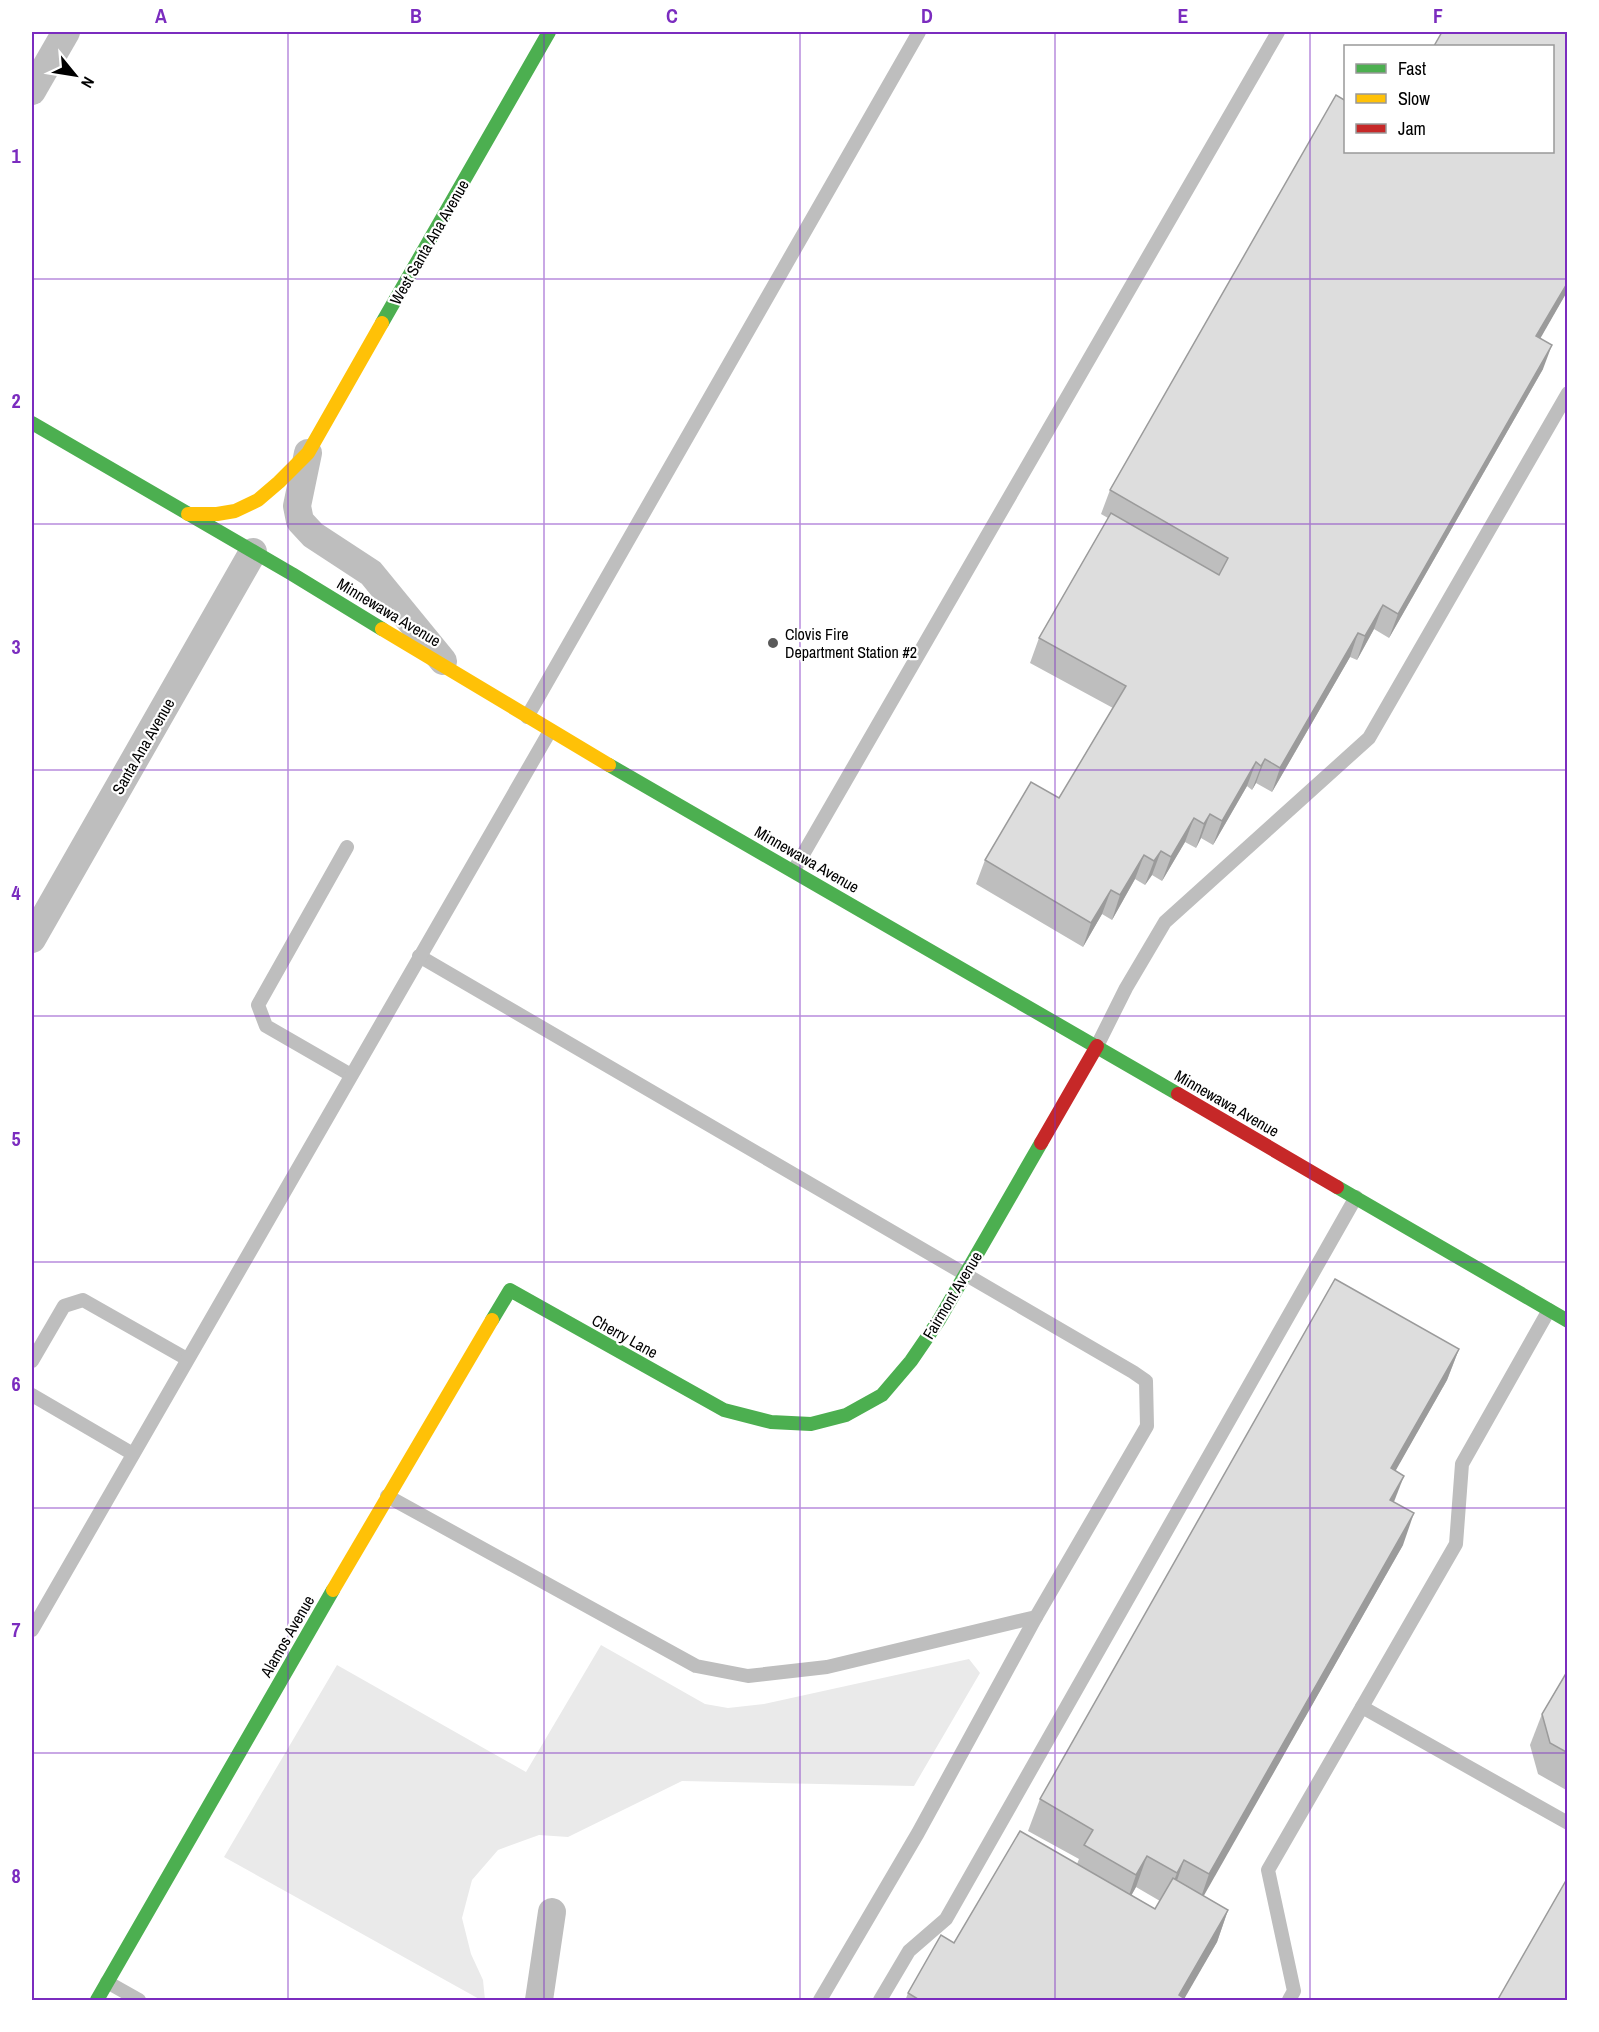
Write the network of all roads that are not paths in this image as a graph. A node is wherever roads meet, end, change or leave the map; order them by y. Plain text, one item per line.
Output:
1 (66, 32) edge
2 (549, 32) edge
3 (919, 32) edge
4 (1278, 32) edge
5 (32, 90) edge
6 (1568, 393) edge
7 (32, 423) edge
8 (308, 453) junction
9 (188, 514) junction
10 (253, 552) junction
11 (449, 668) junction
12 (527, 717) junction
13 (550, 730) junction
14 (347, 847) dead end
15 (794, 870) junction
16 (32, 939) edge
17 (419, 956) junction
18 (1096, 1046) junction
19 (351, 1075) junction
20 (1356, 1197) junction
21 (965, 1275) junction
22 (510, 1290) joint
23 (1549, 1310) junction
24 (1568, 1321) edge
25 (188, 1359) junction
26 (32, 1361) edge
27 (32, 1395) edge
28 (724, 1410) joint
29 (133, 1454) junction
30 (387, 1496) junction
31 (1036, 1617) junction
32 (32, 1630) edge
33 (1362, 1707) junction
34 (1568, 1823) edge
35 (552, 1912) dead end
36 (107, 1982) junction
37 (97, 2001) edge
38 (139, 2001) edge
39 (539, 2001) edge
40 (820, 2001) edge
41 (880, 2001) edge
42 (1289, 2001) edge

1 - 5 street
2 - 8 street, West Santa Ana Avenue
3 - 12 lane
4 - 15 lane
6 - 18 lane
7 - 9 street, Minnewawa Avenue
8 - 9 street, West Santa Ana Avenue
8 - 11 street, West Santa Ana Avenue
9 - 10 street, Minnewawa Avenue
10 - 11 street, Minnewawa Avenue
10 - 16 street, Santa Ana Avenue
11 - 12 street, Minnewawa Avenue
12 - 13 street, Minnewawa Avenue
13 - 15 street, Minnewawa Avenue
13 - 17 lane
14 - 19 lane
15 - 18 street, Minnewawa Avenue
17 - 19 lane
17 - 21 lane
18 - 20 street, Minnewawa Avenue
18 - 21 street, Fairmont Avenue
19 - 25 lane
20 - 23 street, Minnewawa Avenue
20 - 41 lane
21 - 28 street, Fairmont Avenue
21 - 31 lane
22 - 28 street, Cherry Lane
22 - 30 street, Alamos Avenue
23 - 24 street, Minnewawa Avenue
23 - 33 lane
25 - 26 lane
25 - 29 lane
27 - 29 lane
29 - 32 lane
30 - 31 lane
30 - 36 street, Alamos Avenue
31 - 40 lane
33 - 34 lane
33 - 42 lane
35 - 39 street
36 - 37 street, Alamos Avenue
36 - 38 lane

